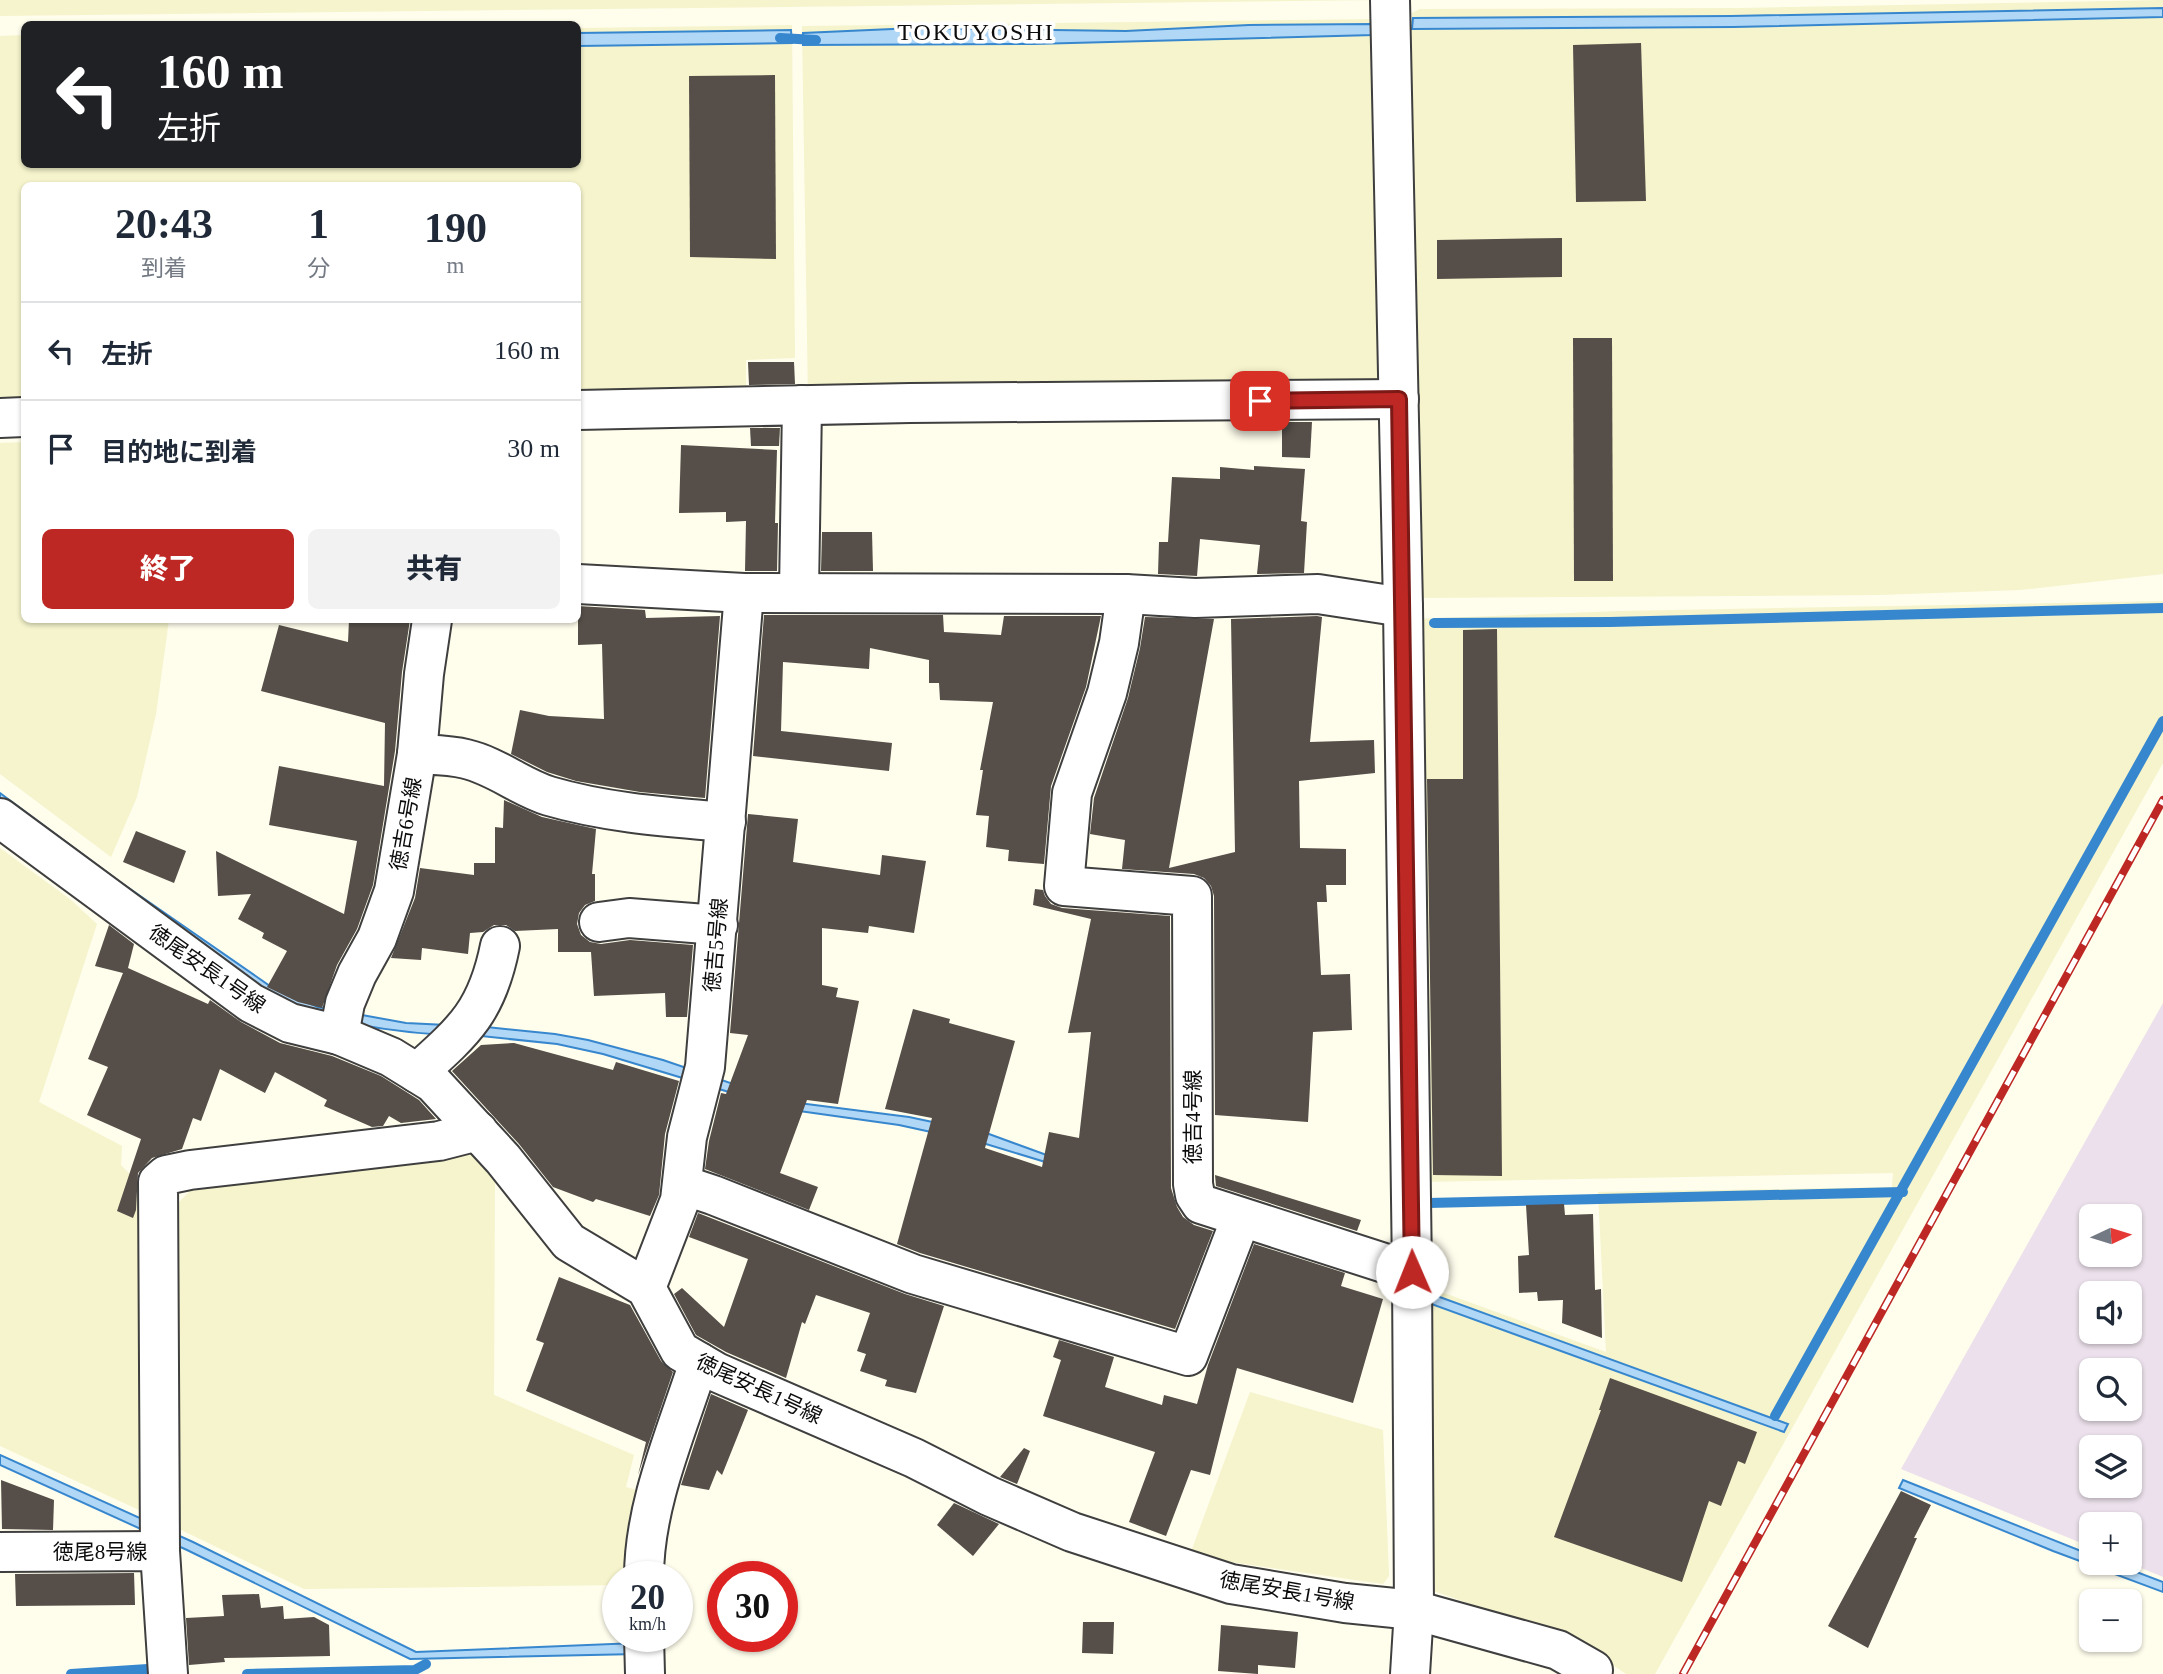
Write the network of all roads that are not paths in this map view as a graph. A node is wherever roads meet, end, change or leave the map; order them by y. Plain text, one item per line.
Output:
1 (1390, 0) edge
2 (1399, 399) junction
3 (802, 405) junction
4 (581, 410) edge
5 (21, 417) edge
6 (0, 418) edge
7 (581, 584) edge
8 (799, 591) junction
9 (744, 593) junction
10 (1126, 594) junction
11 (1403, 607) junction
12 (432, 623) edge
13 (417, 754) junction
14 (0, 818) edge
15 (726, 822) junction
16 (599, 922) dead end
17 (718, 925) junction
18 (500, 946) dead end
19 (339, 1035) junction
20 (417, 1073) junction
21 (478, 1131) junction
22 (682, 1185) junction
23 (1241, 1218) junction
24 (1412, 1272) junction
25 (646, 1289) junction
26 (699, 1362) junction
27 (160, 1551) junction
28 (0, 1552) edge
29 (644, 1561) edge
30 (1414, 1610) junction
31 (644, 1652) edge
32 (1594, 1670) dead end
33 (168, 1674) edge
34 (645, 1674) edge
35 (1410, 1674) edge

1 - 2 street
2 - 3 street
2 - 11 street
3 - 4 street
3 - 8 street
5 - 6 street
7 - 9 street
8 - 9 street
8 - 10 street
9 - 15 street, 徳吉5号線
10 - 11 street
10 - 23 street, 徳吉4号線
11 - 24 street
12 - 13 street
13 - 15 street, 徳吉6号線
13 - 19 street, 徳吉6号線
14 - 19 street, 徳尾安長1号線
15 - 17 street, 徳吉5号線
16 - 17 street
17 - 22 street, 徳吉5号線
18 - 20 street
19 - 20 street, 徳尾安長1号線
20 - 21 street, 徳尾安長1号線
21 - 25 street, 徳尾安長1号線
21 - 27 street
22 - 23 street
22 - 25 street, 徳吉5号線
23 - 24 street, 徳吉4号線
24 - 30 street
25 - 26 street, 徳尾安長1号線
26 - 29 street
26 - 30 street, 徳尾安長1号線
27 - 28 street, 徳尾8号線
27 - 33 street, 徳尾8号線
30 - 32 street, 徳尾安長1号線
30 - 35 street
31 - 34 street

